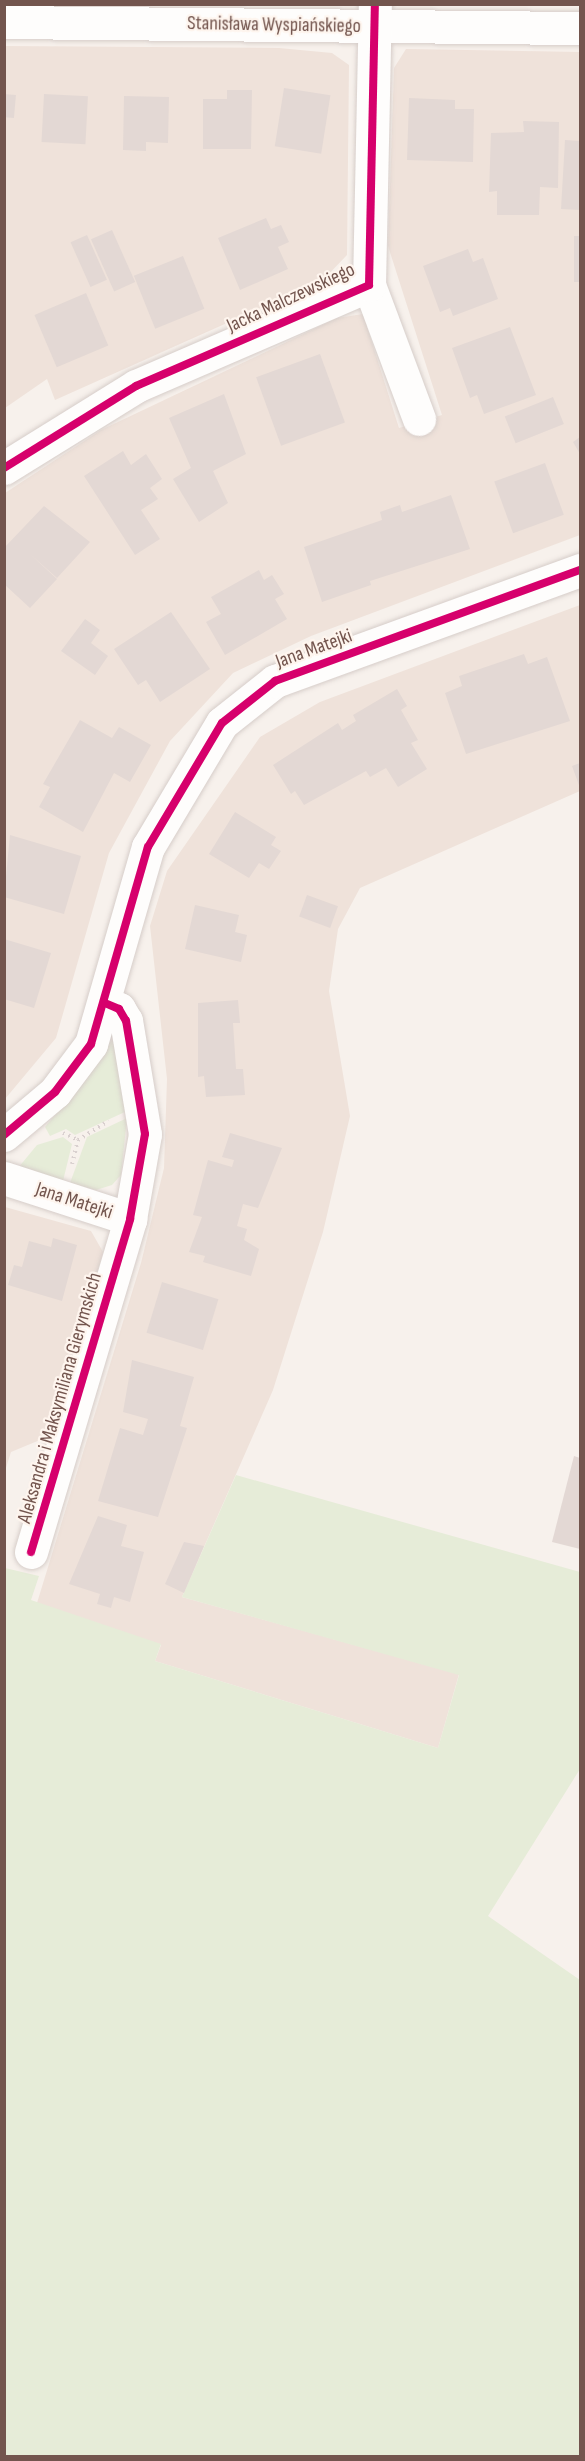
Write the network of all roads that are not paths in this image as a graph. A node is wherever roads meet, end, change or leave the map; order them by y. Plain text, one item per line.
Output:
1 (375, 15) edge
2 (4, 21) edge
3 (580, 28) edge
4 (369, 285) junction
5 (419, 419) dead end
6 (4, 468) edge
7 (580, 570) edge
8 (105, 1003) junction
9 (4, 1135) edge
10 (4, 1178) edge
11 (130, 1219) junction
12 (31, 1552) dead end

1 - 2 street, Stanisława Wyspiańskiego
1 - 3 street, Stanisława Wyspiańskiego
1 - 4 street, Jacka Malczewskiego
4 - 5 street, Jacka Malczewskiego
4 - 6 street, Jacka Malczewskiego
7 - 8 street, Jana Matejki
8 - 9 street, Jana Matejki
8 - 11 street, Jana Matejki
10 - 11 street, Jana Matejki
11 - 12 street, Aleksandra i Maksymiliana Gierymskich

